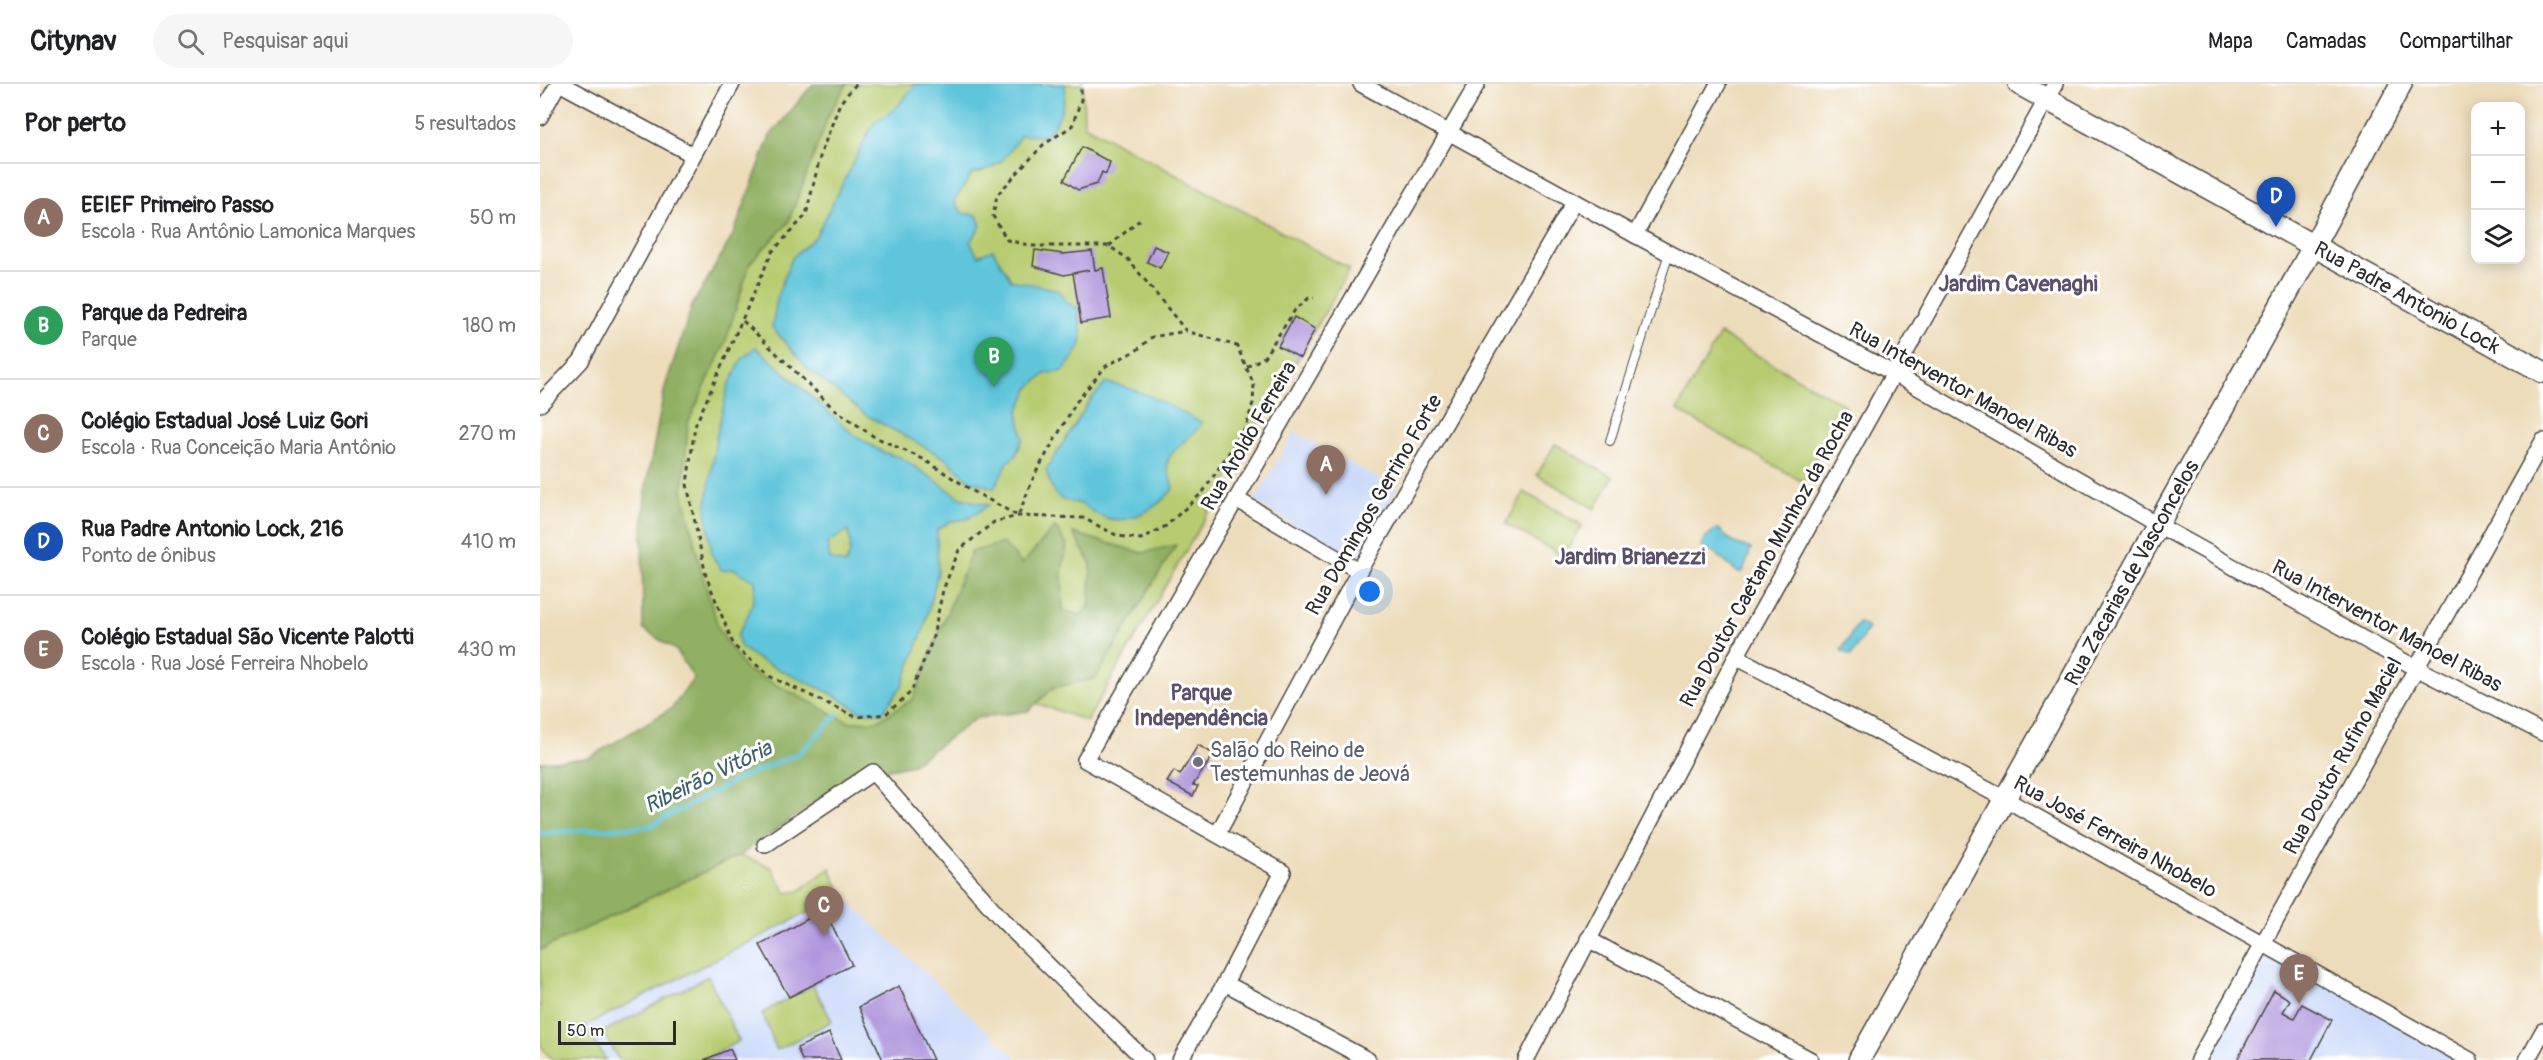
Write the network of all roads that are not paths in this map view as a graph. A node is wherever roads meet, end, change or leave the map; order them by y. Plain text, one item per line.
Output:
1 (560, 84) edge
2 (732, 84) edge
3 (1361, 84) edge
4 (1477, 84) edge
5 (1718, 84) edge
6 (2019, 84) edge
7 (2402, 84) edge
8 (2051, 91) edge
9 (540, 117) edge
10 (1449, 133) junction
11 (693, 155) junction
12 (1574, 202) junction
13 (1635, 235) junction
14 (2313, 247) junction
15 (1669, 253) junction
16 (2543, 372) edge
17 (1893, 373) junction
18 (540, 404) edge
19 (1610, 441) dead end
20 (2543, 441) edge
21 (1236, 500) junction
22 (2158, 525) junction
23 (1359, 571) junction
24 (1736, 657) junction
25 (2416, 668) junction
26 (2543, 733) edge
27 (2005, 799) junction
28 (1218, 833) junction
29 (765, 845) dead end
30 (1588, 939) junction
31 (2263, 944) junction
32 (1225, 983) junction
33 (2543, 1031) edge
34 (1145, 1060) edge
35 (1180, 1060) edge
36 (1368, 1060) edge
37 (1526, 1060) edge
38 (1811, 1060) edge
39 (1859, 1060) edge
40 (2198, 1060) edge
41 (2470, 1060) edge
42 (2527, 1060) edge

1 - 9 street
1 - 11 street
2 - 11 street
3 - 10 street, Rua Interventor Manoel Ribas
4 - 10 street, Rua Aroldo Ferreira
5 - 13 street
6 - 8 street, Rua Padre Antonio Lock
7 - 14 street, Rua Zacarias de Vasconcelos
8 - 14 street, Rua Padre Antonio Lock
8 - 17 street, Rua Doutor Caetano Munhoz da Rocha
10 - 12 street, Rua Interventor Manoel Ribas
10 - 21 street, Rua Aroldo Ferreira
11 - 18 street
12 - 13 street, Rua Interventor Manoel Ribas
12 - 23 street, Rua Domingos Gerrino Forte
13 - 15 street, Rua Interventor Manoel Ribas
14 - 16 street, Rua Padre Antonio Lock
14 - 22 street, Rua Zacarias de Vasconcelos
15 - 17 street, Rua Interventor Manoel Ribas
15 - 19 lane
17 - 22 street, Rua Interventor Manoel Ribas
17 - 24 street, Rua Doutor Caetano Munhoz da Rocha
20 - 25 street, Rua Doutor Rufino Maciel
21 - 23 street
21 - 28 street, Rua Aroldo Ferreira
22 - 25 street, Rua Interventor Manoel Ribas
22 - 27 street, Rua Zacarias de Vasconcelos
23 - 28 street, Rua Domingos Gerrino Forte
24 - 27 street, Rua José Ferreira Nhobelo
24 - 30 street, Rua Doutor Caetano Munhoz da Rocha
25 - 26 street, Rua Interventor Manoel Ribas
25 - 31 street, Rua Doutor Rufino Maciel
27 - 31 street, Rua José Ferreira Nhobelo
27 - 39 street, Rua Zacarias de Vasconcelos
28 - 32 street
29 - 34 street
30 - 37 street, Rua Doutor Caetano Munhoz da Rocha
30 - 38 street
31 - 40 street, Rua Doutor Rufino Maciel
31 - 41 street, Rua José Ferreira Nhobelo
32 - 35 street
32 - 36 street
33 - 42 street

